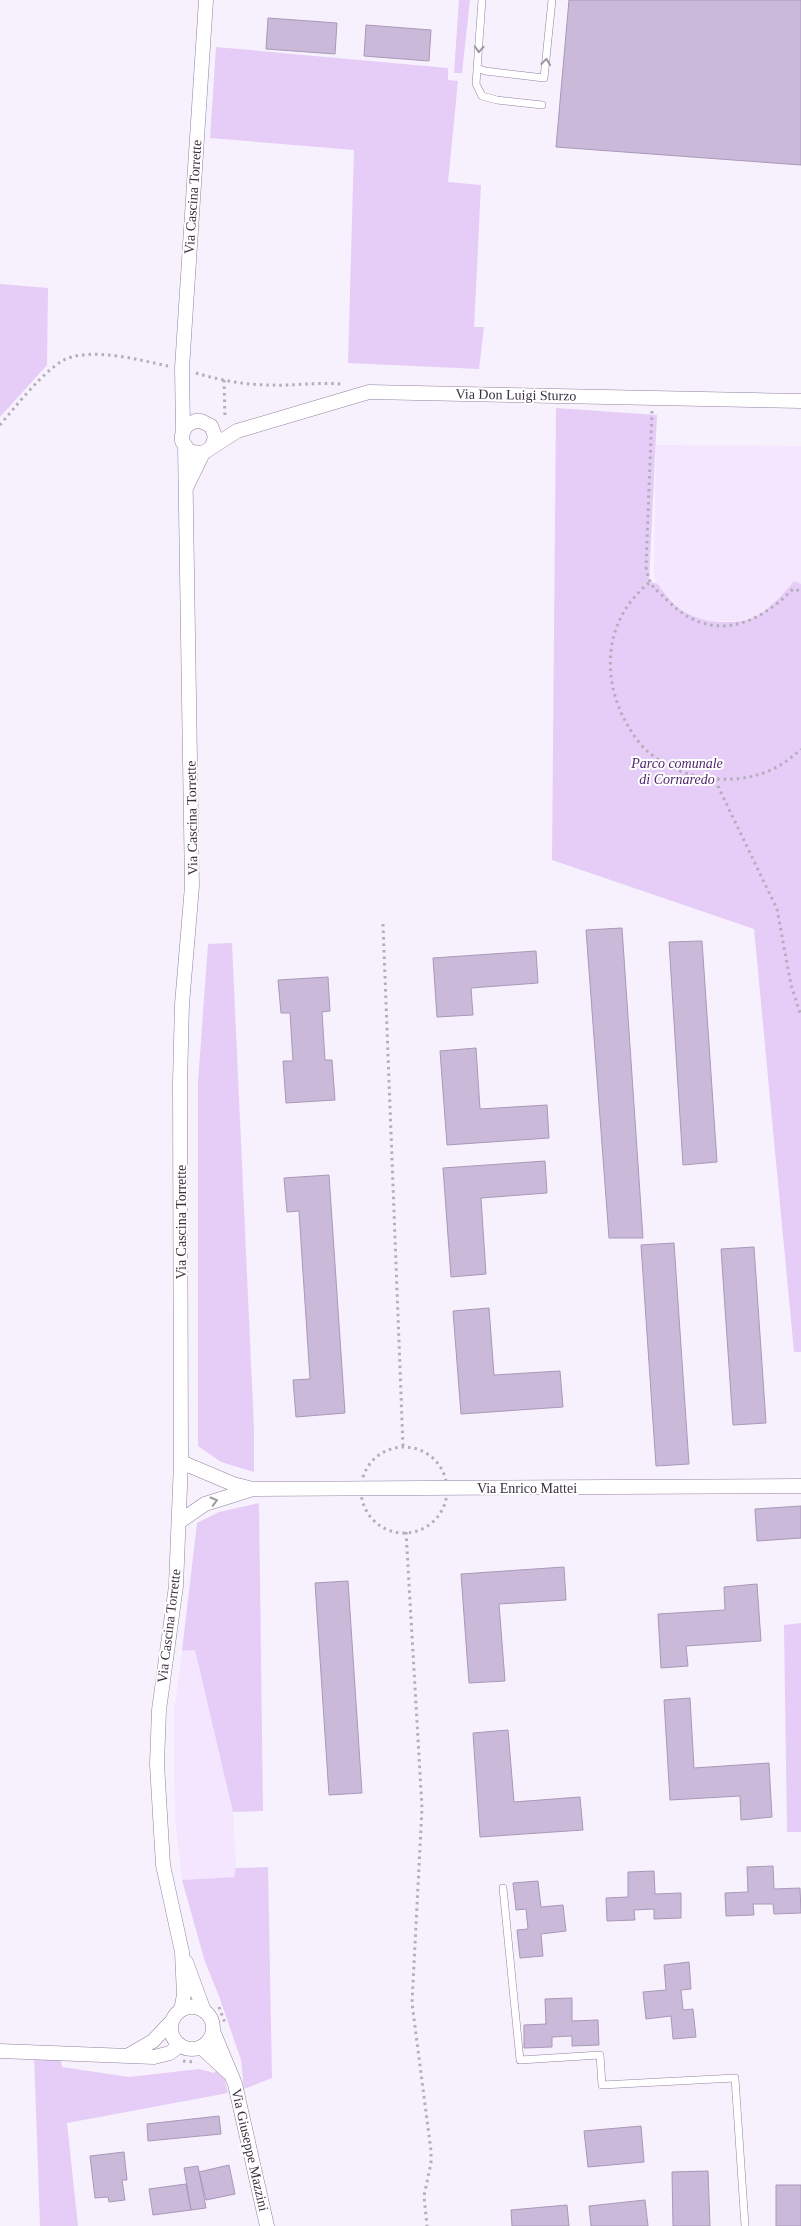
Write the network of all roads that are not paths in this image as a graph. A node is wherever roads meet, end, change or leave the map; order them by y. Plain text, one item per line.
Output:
1 (206, 0) edge
2 (482, 0) edge
3 (552, 0) edge
4 (477, 68) junction
5 (542, 105) dead end
6 (182, 394) junction
7 (801, 401) edge
8 (206, 423) junction
9 (183, 430) junction
10 (237, 431) junction
11 (184, 446) junction
12 (208, 450) junction
13 (186, 489) junction
14 (181, 1462) junction
15 (801, 1486) edge
16 (253, 1489) junction
17 (179, 1522) junction
18 (503, 1888) dead end
19 (182, 1952) junction
20 (181, 2010) junction
21 (204, 2011) junction
22 (172, 2022) junction
23 (212, 2031) junction
24 (180, 2045) junction
25 (201, 2047) junction
26 (0, 2051) edge
27 (127, 2056) junction
28 (230, 2074) junction
29 (267, 2226) edge
30 (745, 2226) edge

1 - 6 street, Via Cascina Torrette
2 -> 4 lane
4 -> 3 lane
4 - 5 lane
6 - 8 street
6 - 9 street, Via Cascina Torrette
7 - 10 street, Via Don Luigi Sturzo
8 - 9 street
8 - 10 street, Via Don Luigi Sturzo
8 - 12 street
9 - 11 street
10 - 12 street, Via Don Luigi Sturzo
11 - 12 street
11 - 13 street, Via Cascina Torrette
12 - 13 street, Via Cascina Torrette
13 - 14 street, Via Cascina Torrette
14 - 16 street, Via Enrico Mattei
14 - 17 street, Via Cascina Torrette
15 - 16 street, Via Enrico Mattei
17 -> 16 street, Via Enrico Mattei
17 - 19 street, Via Cascina Torrette
18 - 30 lane
19 - 20 street, Via Cascina Torrette
19 - 21 street, Via Cascina Torrette
20 - 21 street
20 - 22 street
21 - 23 street
22 - 24 street
22 - 27 street
23 - 25 street
23 - 28 street, Via Giuseppe Mazzini
24 - 25 street
24 - 27 street
25 - 28 street, Via Giuseppe Mazzini
26 - 27 street
28 - 29 street, Via Giuseppe Mazzini

